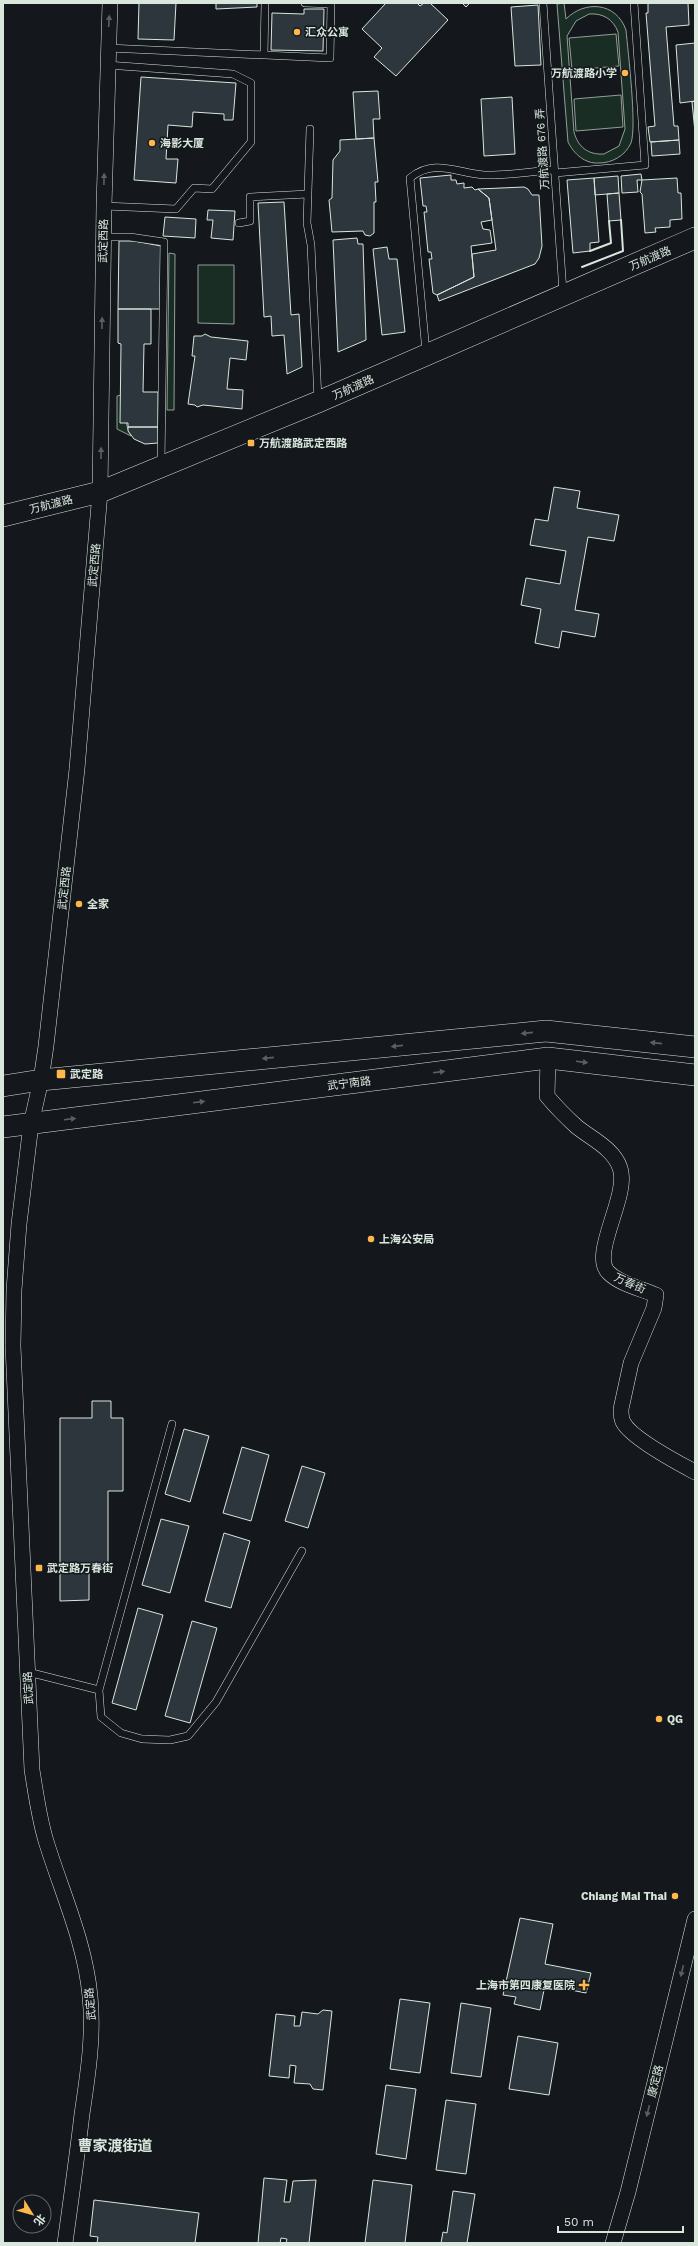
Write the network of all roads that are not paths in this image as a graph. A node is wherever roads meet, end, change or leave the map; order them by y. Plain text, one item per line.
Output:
1 (110, 3) edge
2 (265, 3) edge
3 (305, 3) edge
4 (543, 3) edge
5 (634, 3) edge
6 (108, 48) junction
7 (264, 55) junction
8 (107, 65) junction
9 (310, 129) dead end
10 (555, 172) junction
11 (308, 194) junction
12 (104, 206) junction
13 (238, 223) dead end
14 (103, 237) junction
15 (695, 238) edge
16 (563, 294) junction
17 (427, 355) junction
18 (318, 402) junction
19 (161, 467) junction
20 (100, 492) junction
21 (3, 516) edge
22 (695, 1047) edge
23 (548, 1058) junction
24 (695, 1076) edge
25 (41, 1080) junction
26 (3, 1086) edge
27 (31, 1124) junction
28 (3, 1127) edge
29 (172, 1424) dead end
30 (695, 1472) edge
31 (302, 1551) dead end
32 (27, 1672) junction
33 (99, 1690) junction
34 (695, 1919) edge
35 (692, 1949) edge
36 (65, 2243) edge
37 (613, 2243) edge

6 -> 1 street, 武定西路
2 - 7 lane
3 - 7 lane
4 - 10 lane, 万航渡路 676 弄
5 - 10 lane
6 - 7 lane
6 - 8 street, 武定西路
12 -> 8 street, 武定西路
8 - 12 lane
9 - 11 lane
10 - 16 lane, 万航渡路 676 弄
10 - 17 lane
11 - 13 lane
11 - 18 lane
12 - 14 street, 武定西路
14 - 19 lane
20 -> 14 street, 武定西路
15 - 16 main road, 万航渡路
16 - 17 main road, 万航渡路
17 - 18 main road, 万航渡路
18 - 19 main road, 万航渡路
19 - 20 main road, 万航渡路
20 - 21 main road, 万航渡路
20 - 25 street, 武定西路
22 -> 25 main road
23 -> 24 main road, 武宁南路
27 -> 23 main road, 武宁南路
23 - 30 street, 万春街
25 - 26 main road
25 - 27 street, 武定西路
27 - 28 main road, 武宁南路
27 - 32 street, 武定路
29 - 33 lane
31 - 33 lane
32 - 33 lane
32 - 36 street, 武定路
34 - 35 street, 康定路
35 -> 37 street, 康定路

